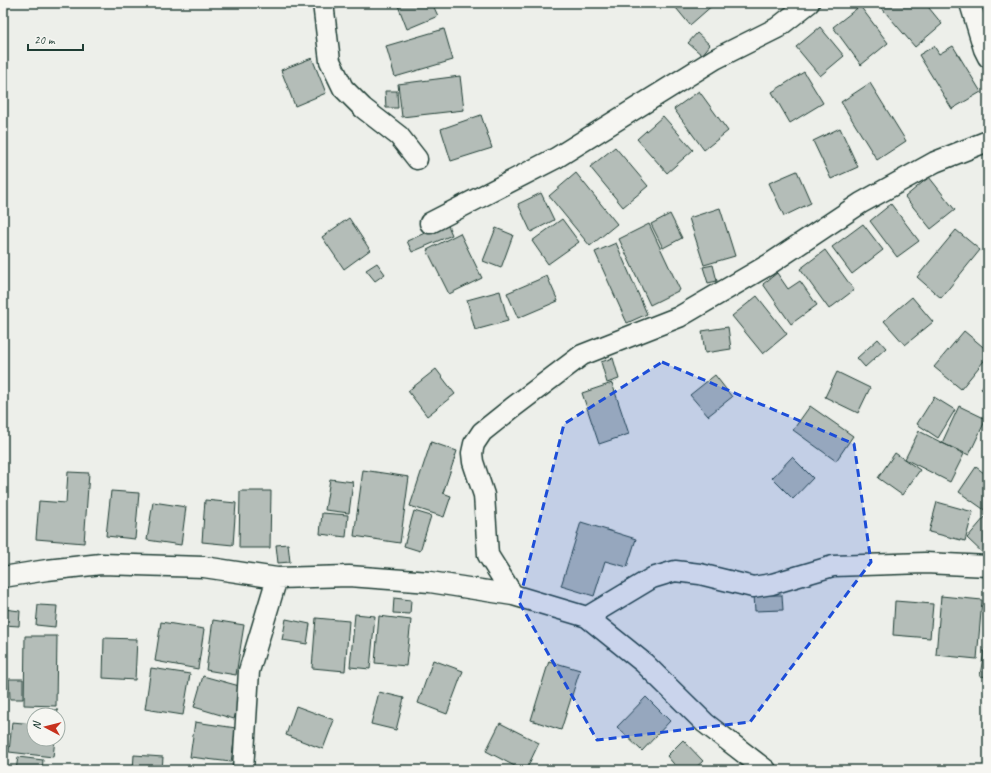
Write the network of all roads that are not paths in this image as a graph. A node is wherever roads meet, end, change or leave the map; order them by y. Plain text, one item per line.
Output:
1 (323, 3) edge
2 (809, 3) edge
3 (970, 3) edge
4 (987, 51) edge
5 (988, 141) edge
6 (417, 159) dead end
7 (430, 223) dead end
8 (988, 566) edge
9 (3, 577) edge
10 (277, 578) junction
11 (513, 595) junction
12 (587, 617) junction
13 (243, 770) edge
14 (766, 770) edge

1 - 6 street
2 - 7 street
3 - 4 street
5 - 11 street
8 - 12 street
9 - 10 street
10 - 11 street
10 - 13 street
11 - 12 street
12 - 14 street

